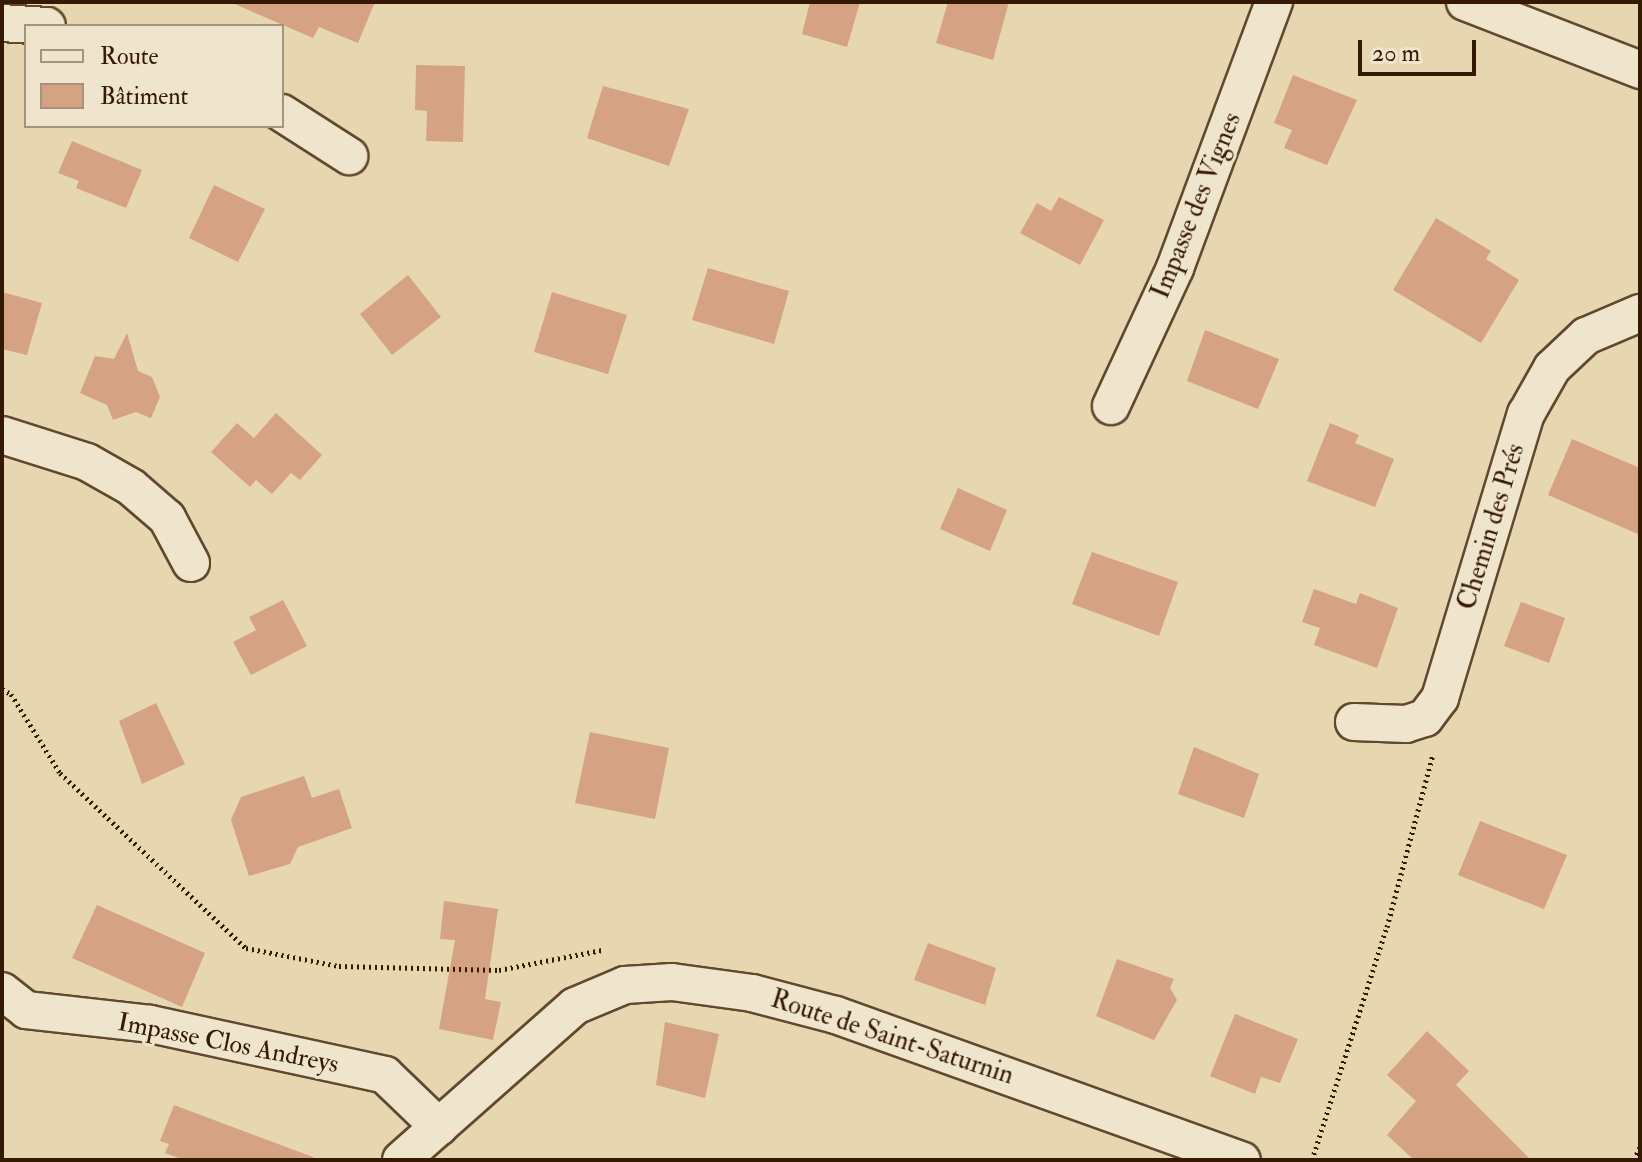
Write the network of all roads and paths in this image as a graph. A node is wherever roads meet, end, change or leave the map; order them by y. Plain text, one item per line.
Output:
1 (1274, 2) edge
2 (1465, 2) edge
3 (2, 23) edge
4 (24, 24) edge
5 (1640, 70) edge
6 (284, 114) edge
7 (349, 156) dead end
8 (1640, 313) edge
9 (1111, 406) dead end
10 (2, 435) edge
11 (191, 563) dead end
12 (2, 689) edge
13 (1425, 718) junction
14 (1354, 722) dead end
15 (607, 949) dead end
16 (2, 991) edge
17 (439, 1127) junction
18 (1640, 1147) edge
19 (401, 1160) edge
20 (1242, 1160) edge
21 (1312, 1160) edge
22 (1634, 1160) edge

1 - 9 street, Impasse des Vignes
2 - 5 street
3 - 4 street
6 - 7 street
8 - 13 street, Chemin des Prés
10 - 11 street
12 - 15 path
13 - 14 street
13 - 21 path
16 - 17 street, Impasse Clos Andreys
17 - 19 street, Route de Saint-Saturnin
17 - 20 street, Route de Saint-Saturnin
18 - 22 path

